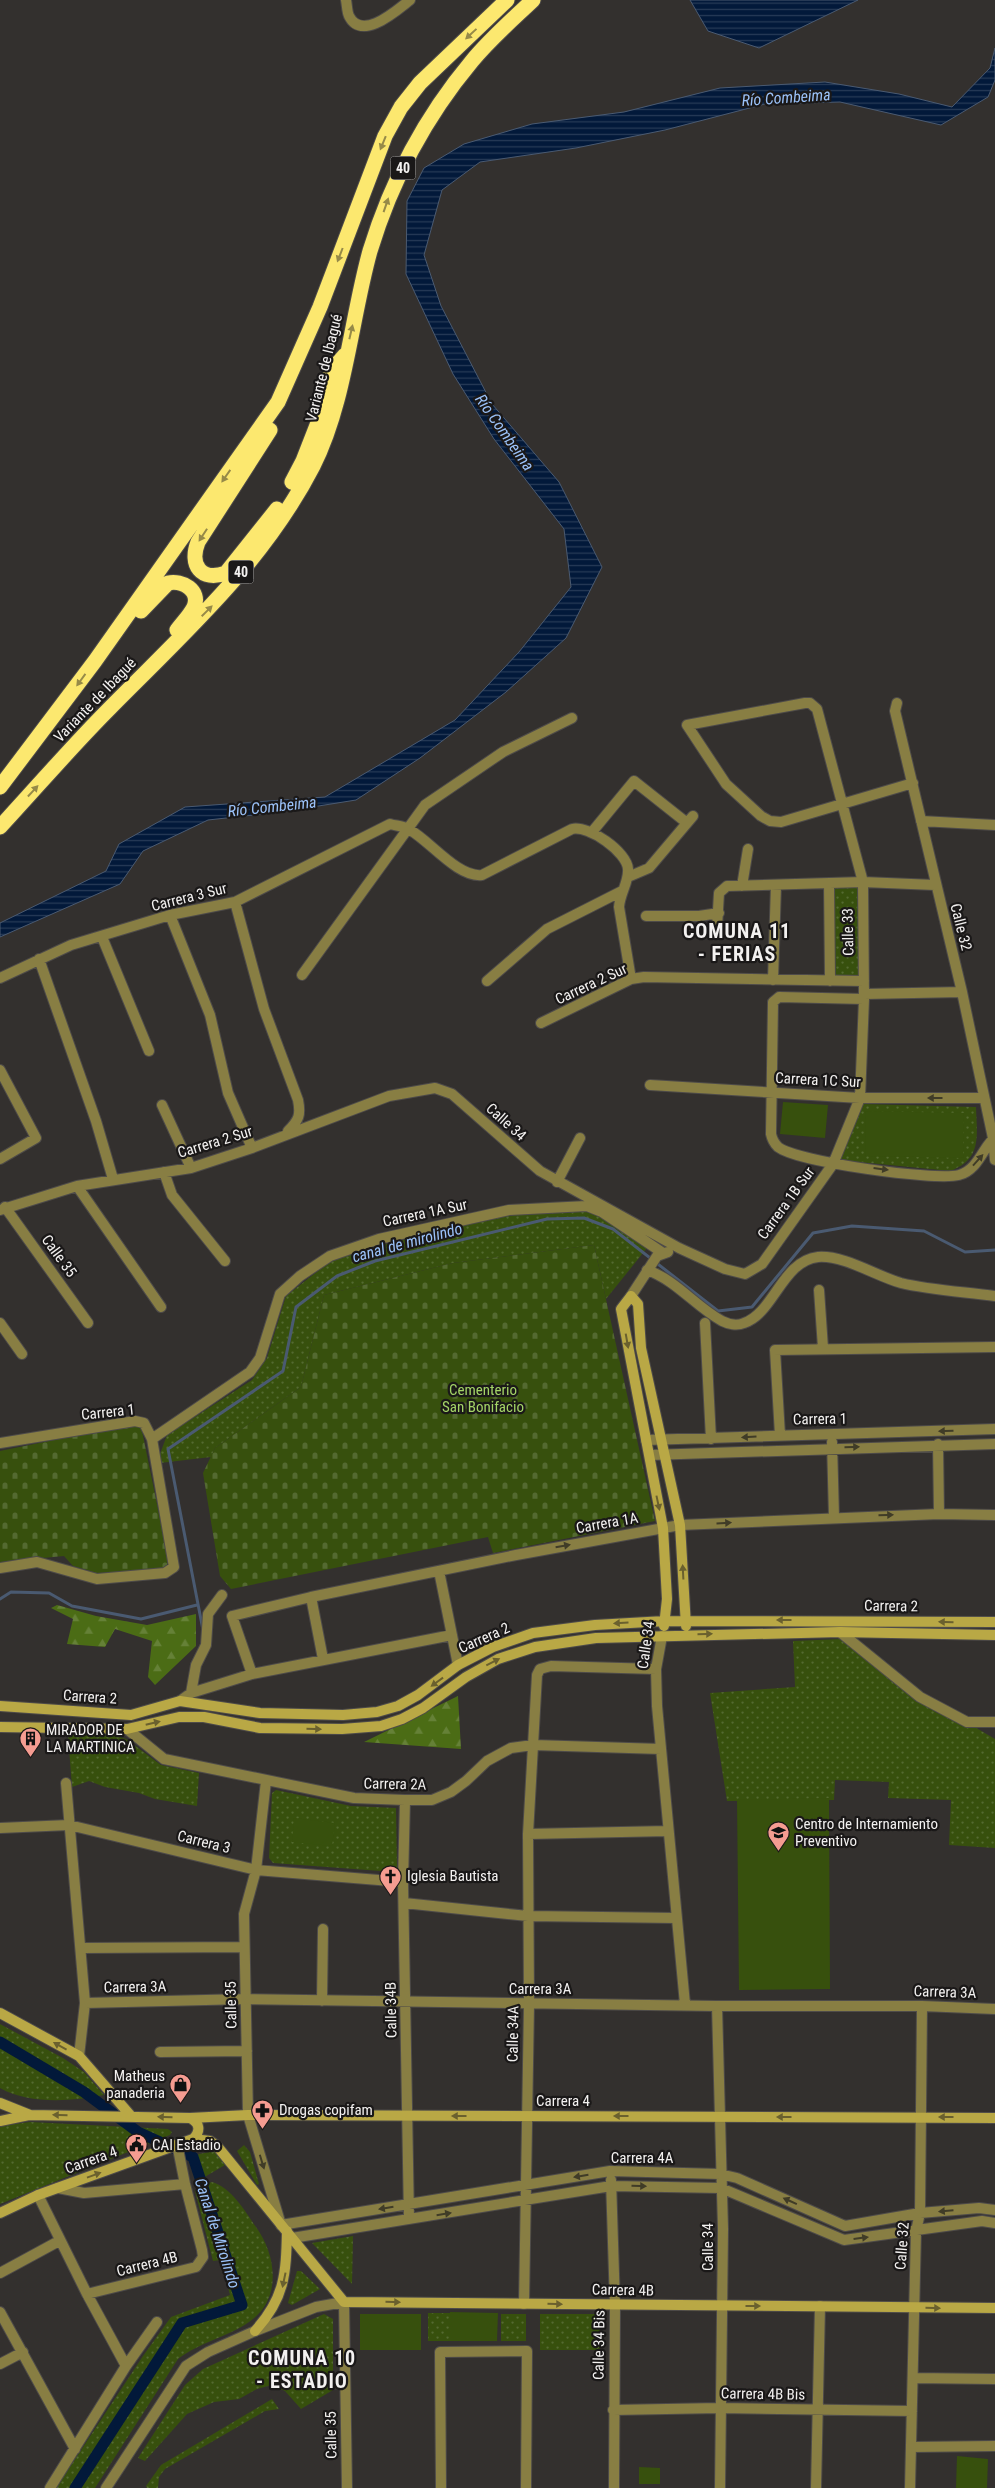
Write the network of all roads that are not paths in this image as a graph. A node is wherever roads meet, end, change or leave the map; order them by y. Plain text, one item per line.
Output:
1 (346, 0) edge
2 (410, 0) edge
3 (506, 0) edge
4 (532, 0) edge
5 (346, 354) junction
6 (278, 402) junction
7 (95, 661) junction
8 (136, 682) junction
9 (897, 703) dead end
10 (572, 718) dead end
11 (913, 783) junction
12 (0, 787) edge
13 (843, 804) junction
14 (921, 821) junction
15 (995, 825) edge
16 (0, 827) edge
17 (408, 828) junction
18 (589, 830) junction
19 (748, 849) dead end
20 (628, 877) junction
21 (829, 882) junction
22 (863, 882) junction
23 (776, 885) junction
24 (742, 886) junction
25 (935, 886) junction
26 (622, 891) junction
27 (235, 902) junction
28 (719, 913) junction
29 (170, 915) junction
30 (646, 916) dead end
31 (717, 928) dead end
32 (102, 937) junction
33 (39, 959) junction
34 (302, 974) dead end
35 (0, 978) edge
36 (631, 980) junction
37 (773, 980) junction
38 (487, 981) dead end
39 (830, 981) junction
40 (864, 981) junction
41 (962, 992) junction
42 (864, 997) junction
43 (541, 1024) dead end
44 (149, 1051) dead end
45 (0, 1070) edge
46 (650, 1085) dead end
47 (435, 1088) joint
48 (772, 1093) junction
49 (860, 1098) junction
50 (984, 1098) junction
51 (162, 1105) dead end
52 (283, 1135) junction
53 (580, 1138) dead end
54 (994, 1138) edge
55 (252, 1148) junction
56 (0, 1159) edge
57 (995, 1160) edge
58 (833, 1164) junction
59 (191, 1168) junction
60 (164, 1172) junction
61 (112, 1179) junction
62 (557, 1182) junction
63 (77, 1186) junction
64 (3, 1208) edge
65 (679, 1248) junction
66 (660, 1255) junction
67 (225, 1261) dead end
68 (648, 1268) junction
69 (819, 1290) dead end
70 (631, 1296) junction
71 (995, 1296) edge
72 (161, 1307) dead end
73 (0, 1323) edge
74 (88, 1323) dead end
75 (705, 1323) dead end
76 (995, 1347) edge
77 (822, 1348) junction
78 (22, 1354) dead end
79 (995, 1429) edge
80 (832, 1434) junction
81 (780, 1435) junction
82 (152, 1439) junction
83 (711, 1439) junction
84 (646, 1440) junction
85 (660, 1440) junction
86 (0, 1443) edge
87 (938, 1444) junction
88 (995, 1444) edge
89 (832, 1448) junction
90 (663, 1455) junction
91 (650, 1456) junction
92 (939, 1514) junction
93 (995, 1515) edge
94 (834, 1517) junction
95 (680, 1525) junction
96 (663, 1528) junction
97 (0, 1568) edge
98 (439, 1571) junction
99 (222, 1595) dead end
100 (311, 1597) junction
101 (665, 1621) junction
102 (686, 1621) junction
103 (995, 1622) edge
104 (840, 1632) junction
105 (452, 1635) junction
106 (686, 1635) junction
107 (995, 1635) edge
108 (662, 1636) junction
109 (323, 1659) junction
110 (458, 1666) junction
111 (656, 1669) junction
112 (252, 1674) junction
113 (191, 1693) junction
114 (180, 1701) junction
115 (0, 1706) edge
116 (995, 1722) edge
117 (0, 1727) edge
118 (127, 1729) junction
119 (533, 1745) junction
120 (661, 1749) junction
121 (266, 1781) junction
122 (66, 1783) dead end
123 (405, 1800) junction
124 (69, 1825) junction
125 (0, 1828) edge
126 (668, 1831) junction
127 (528, 1834) junction
128 (256, 1870) junction
129 (402, 1882) junction
130 (404, 1903) junction
131 (528, 1916) junction
132 (676, 1918) junction
133 (323, 1929) dead end
134 (244, 1947) junction
135 (82, 1948) junction
136 (245, 1999) junction
137 (322, 2001) junction
138 (85, 2002) junction
139 (406, 2002) junction
140 (529, 2004) junction
141 (685, 2004) junction
142 (717, 2006) junction
143 (922, 2006) junction
144 (995, 2009) edge
145 (0, 2013) edge
146 (247, 2051) junction
147 (160, 2052) dead end
148 (79, 2056) junction
149 (0, 2103) edge
150 (30, 2115) junction
151 (248, 2115) junction
152 (126, 2116) junction
153 (407, 2116) junction
154 (526, 2116) junction
155 (720, 2117) junction
156 (921, 2117) junction
157 (190, 2118) junction
158 (995, 2118) edge
159 (0, 2121) edge
160 (193, 2139) junction
161 (175, 2145) junction
162 (610, 2172) junction
163 (720, 2174) junction
164 (185, 2184) junction
165 (526, 2185) junction
166 (611, 2186) junction
167 (58, 2188) junction
168 (721, 2188) junction
169 (38, 2195) junction
170 (525, 2201) junction
171 (409, 2204) junction
172 (995, 2210) edge
173 (0, 2213) edge
174 (920, 2213) junction
175 (409, 2220) junction
176 (995, 2223) edge
177 (287, 2231) junction
178 (916, 2231) junction
179 (59, 2241) junction
180 (0, 2273) edge
181 (87, 2294) junction
182 (344, 2302) junction
183 (524, 2304) junction
184 (615, 2304) junction
185 (723, 2306) junction
186 (820, 2306) junction
187 (915, 2308) junction
188 (995, 2308) edge
189 (0, 2312) edge
190 (157, 2322) dead end
191 (255, 2331) junction
192 (23, 2352) junction
193 (0, 2364) edge
194 (126, 2366) junction
195 (913, 2378) junction
196 (995, 2379) edge
197 (720, 2408) junction
198 (613, 2410) junction
199 (819, 2410) junction
200 (912, 2411) junction
201 (995, 2446) edge
202 (912, 2447) junction
203 (75, 2449) junction
204 (50, 2488) edge
205 (106, 2488) edge
206 (347, 2488) edge
207 (441, 2488) edge
208 (526, 2488) edge
209 (614, 2488) edge
210 (720, 2488) edge
211 (816, 2488) edge
212 (910, 2488) edge

1 - 2 street
3 -> 6 highway, Variante de Ibagué / 40
5 -> 4 highway, Variante de Ibagué / 40
6 -> 5 highway
8 -> 5 highway, Variante de Ibagué / 40
6 -> 7 highway, Variante de Ibagué / 40
7 - 8 highway
7 -> 12 highway, Variante de Ibagué / 40
16 -> 8 highway, Variante de Ibagué / 40
9 - 11 street, Calle 32
10 - 17 street
11 - 13 street
11 - 14 street, Calle 32
13 - 13 street, Calle 33
13 - 22 street, Calle 33
14 - 15 street
14 - 25 street, Calle 32
17 - 18 street
17 - 27 street, Carrera 3 Sur
17 - 34 street
18 - 20 street
18 - 20 street
19 - 24 street
20 - 26 street
21 - 22 street
21 - 23 street
21 - 39 street
22 - 25 street
22 - 40 street, Calle 33
23 - 24 street
23 - 37 street
24 - 28 street
25 - 41 street, Calle 32
26 - 36 street
26 - 38 street
27 - 29 street, Carrera 3 Sur
27 - 52 street
28 - 30 street
28 - 31 street
29 - 32 street, Carrera 3 Sur
29 - 55 street
32 - 33 street, Carrera 3 Sur
32 - 44 street
33 - 35 street, Carrera 3 Sur
33 - 61 street
36 - 37 street, Carrera 2 Sur
36 - 43 street, Carrera 2 Sur
37 - 39 street, Carrera 2 Sur
39 - 40 street, Carrera 2 Sur
40 - 42 street, Calle 33
41 - 42 street
41 - 50 street, Calle 32
42 - 48 street
42 - 49 street, Calle 33
45 - 56 street
46 - 48 street, Carrera 1C Sur
47 - 52 street, Carrera 2 Sur
47 - 62 street, Calle 34
48 - 49 street, Carrera 1C Sur
48 - 58 street
50 -> 49 street, Carrera 1C Sur
49 - 58 street, Calle 33
50 - 54 street, Calle 32
51 - 59 street
52 - 55 street, Carrera 2 Sur
53 - 62 street
54 - 57 street, Calle 32
58 -> 54 street, Carrera 1B Sur
55 - 59 street, Carrera 2 Sur
58 - 65 street, Carrera 1B Sur
59 - 60 street, Carrera 2 Sur
60 - 61 street, Carrera 2 Sur
60 - 67 street
61 - 63 street, Carrera 2 Sur
62 - 65 street, Calle 34
63 - 64 street, Carrera 2 Sur
63 - 72 street
64 - 74 street, Calle 35
65 - 66 street
66 - 68 street, Calle 34
66 - 82 street, Carrera 1A Sur
68 - 70 street, Calle 34
68 - 71 street
69 - 77 street
70 -> 84 street, Calle 34
70 - 85 street
73 - 78 street
75 - 83 street
76 - 77 street
77 - 81 street
79 -> 80 street, Carrera 1
80 - 81 street, Carrera 1
80 - 89 street
81 -> 83 street, Carrera 1
82 - 86 street, Carrera 1
82 - 97 street
83 - 85 street, Carrera 1
84 - 85 street, Carrera 1
84 - 91 street, Calle 34
85 - 90 street
87 - 88 street, Carrera 1
89 -> 87 street, Carrera 1
87 - 92 street
89 - 90 street, Carrera 1
89 - 94 street
90 - 91 street, Carrera 1
90 - 95 street
91 -> 96 street, Calle 34
92 - 93 street, Carrera 1A
94 -> 92 street, Carrera 1A
95 -> 94 street, Carrera 1A
95 - 96 street, Carrera 1A
102 -> 95 street
98 -> 96 street, Carrera 1A
96 - 101 street, Calle 34
98 - 100 street, Carrera 1A
98 - 105 street
99 - 113 street
100 - 109 street
100 - 112 street, Carrera 1A
101 - 102 street, Carrera 2
101 - 108 street, Calle 34
101 -> 110 street, Carrera 2
103 -> 102 street, Carrera 2
102 - 106 street
106 -> 104 street, Carrera 2
104 - 107 street, Carrera 2
104 - 116 street
105 - 109 street
105 - 110 street
106 - 108 street, Carrera 2
108 - 111 street, Calle 34
118 -> 108 street, Carrera 2
109 - 112 street
110 -> 114 street, Carrera 2
111 - 119 street, Calle 34A
111 - 120 street, Calle 34
112 - 113 street
113 - 114 street
114 - 115 street, Carrera 2
117 - 118 street, Carrera 2
118 - 121 street, Carrera 2A
119 - 120 street, Carrera 2A
119 - 123 street, Carrera 2A
119 - 127 street, Calle 34A
120 - 126 street, Calle 34
121 - 123 street, Carrera 2A
121 - 128 street, Calle 35
122 - 124 street
123 - 129 street, Calle 34B
124 - 125 street, Carrera 3
124 - 128 street, Carrera 3
124 - 135 street
126 - 127 street
126 - 132 street, Calle 34
127 - 131 street, Calle 34A
128 - 129 street, Carrera 3
128 - 134 street, Calle 35
129 - 130 street, Calle 34B
130 - 131 street
130 - 139 street, Calle 34B
131 - 132 street
131 - 140 street, Calle 34A
132 - 141 street, Calle 34
133 - 137 street
134 - 135 street
134 - 136 street, Calle 35
135 - 138 street
136 - 137 street, Carrera 3A
136 - 138 street, Carrera 3A
136 - 146 street, Calle 35
137 - 139 street, Carrera 3A
138 - 148 street
139 - 140 street, Carrera 3A
139 - 153 street, Calle 34B
140 - 141 street, Carrera 3A
140 - 154 street, Calle 34A
141 - 142 street, Carrera 3A
142 - 143 street, Carrera 3A
142 - 155 street, Calle 34
143 - 144 street, Carrera 3A
143 - 156 street, Calle 32
148 -> 145 street
146 - 147 street
146 - 151 street, Calle 35
148 - 152 street
149 - 150 street, Carrera 4
152 -> 150 street, Carrera 4
150 - 159 street
151 - 153 street, Carrera 4
151 - 157 street, Carrera 4
151 -> 177 street, Calle 35
157 -> 152 street, Carrera 4
154 -> 153 street, Carrera 4
153 - 171 street, Calle 34B
155 -> 154 street, Carrera 4
154 - 165 street, Calle 34A
156 -> 155 street, Carrera 4
155 - 163 street, Calle 34
158 -> 156 street, Carrera 4
156 - 174 street, Calle 32
157 - 160 street
160 - 161 street, Carrera 4
160 - 177 street, Calle 35
161 - 164 street
167 -> 161 street, Carrera 4
162 - 163 street, Carrera 4A
162 -> 165 street, Carrera 4A
162 - 166 street, Calle 34 Bis
163 - 168 street, Calle 34
174 -> 163 street, Carrera 4A
164 - 167 street
164 - 181 street, Carrera 4B
165 - 170 street, Calle 34A
165 - 171 street, Carrera 4A
166 -> 168 street, Carrera 4A
166 - 170 street, Carrera 4A
166 - 184 street, Calle 34 Bis
167 - 169 street, Carrera 4
168 -> 178 street, Carrera 4A
168 - 185 street, Calle 34
169 - 173 street, Carrera 4
169 - 179 street
175 -> 170 street, Carrera 4A
170 - 183 street, Calle 34A
171 - 175 street, Calle 34B
171 -> 177 street, Carrera 4A
172 -> 174 street, Carrera 4A
174 - 178 street, Calle 32
175 - 177 street, Carrera 4A
176 - 178 street, Carrera 4A
177 - 182 street, Calle 35
177 -> 191 street
178 - 187 street, Calle 32
179 - 180 street
179 - 181 street
181 - 194 street
182 -> 183 street, Carrera 4B
182 - 191 street, Carrera 4B
182 - 206 street, Calle 35
183 -> 184 street, Carrera 4B
184 - 185 street, Carrera 4B
184 - 198 street, Calle 34 Bis
185 -> 186 street, Carrera 4B
185 - 197 street, Calle 34
186 - 187 street, Carrera 4B
186 - 199 street
187 -> 188 street, Carrera 4B
187 - 195 street, Calle 32
189 - 192 street
190 - 194 street
191 - 205 street, Carrera 4B
192 - 193 street
192 - 203 street
194 - 203 street
195 - 196 street
195 - 200 street, Calle 32
197 - 198 street, Carrera 4B Bis
197 - 199 street, Carrera 4B Bis
197 - 210 street, Calle 34
198 - 209 street, Calle 34 Bis
199 - 200 street, Carrera 4B Bis
199 - 211 street
200 - 202 street, Calle 32
201 - 202 street
202 - 212 street, Calle 32
203 - 204 street
207 - 208 street

